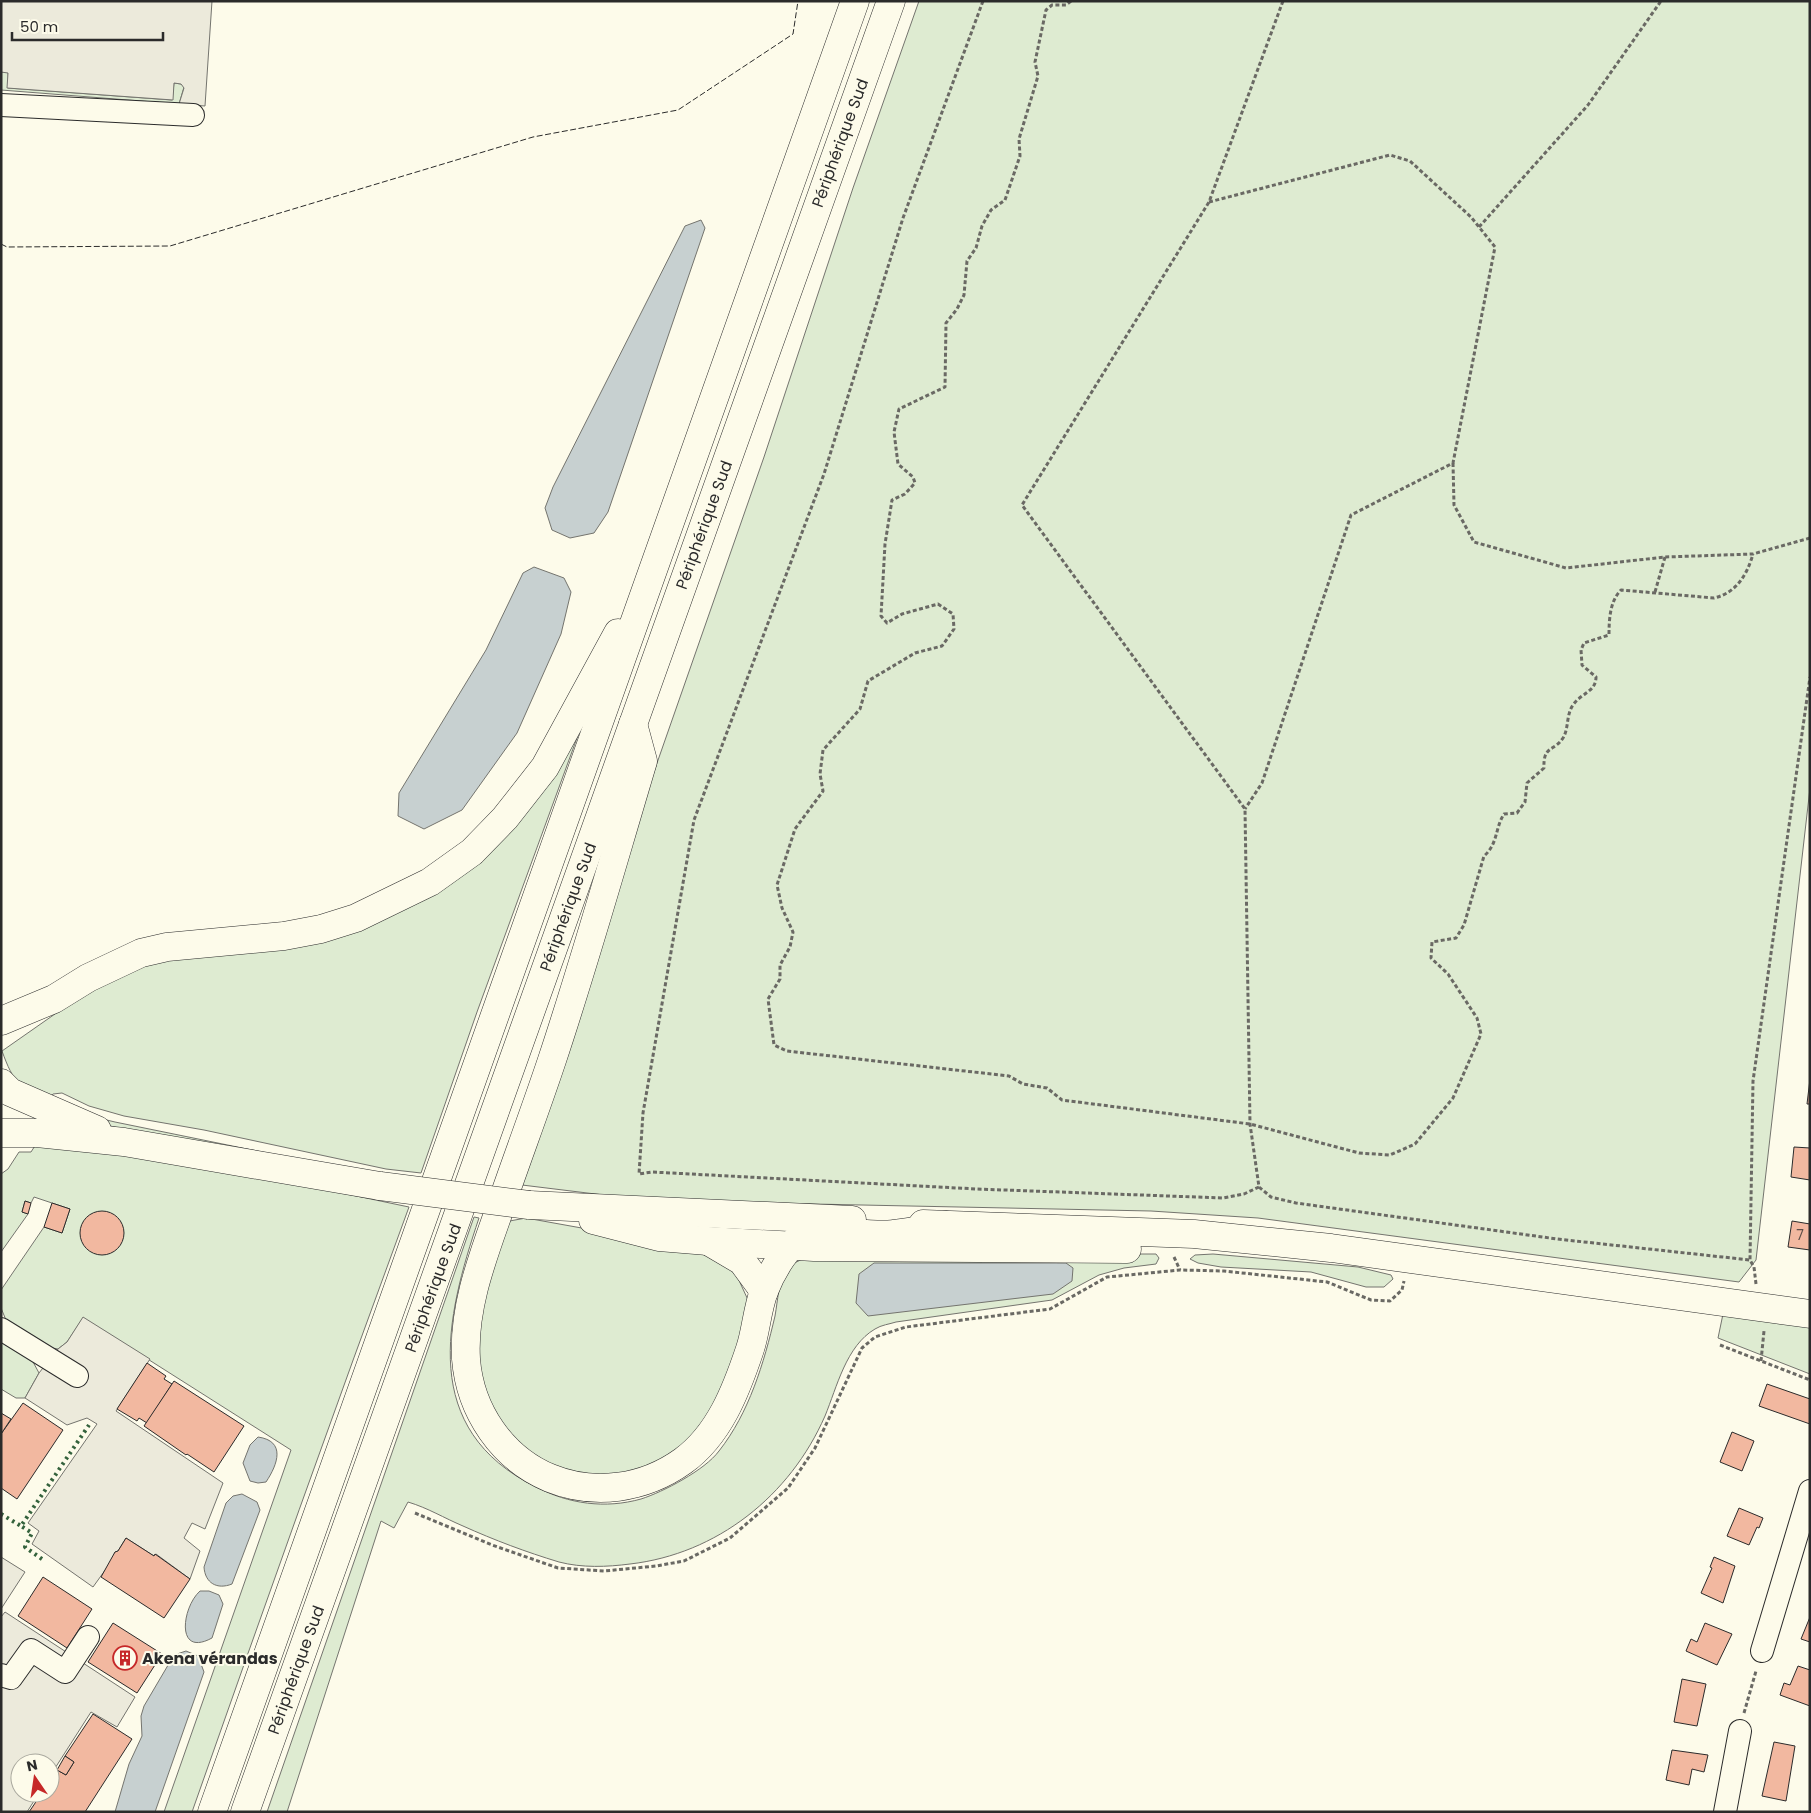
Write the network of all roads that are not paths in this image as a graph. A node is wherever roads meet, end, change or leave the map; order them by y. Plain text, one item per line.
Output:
1 (855, 1) edge
2 (891, 1) edge
3 (1, 105) edge
4 (193, 115) dead end
5 (652, 573) junction
6 (633, 724) junction
7 (1, 1021) edge
8 (1, 1083) edge
9 (1, 1133) edge
10 (124, 1142) junction
11 (529, 1205) junction
12 (946, 1225) junction
13 (708, 1241) junction
14 (790, 1245) junction
15 (1331, 1248) junction
16 (764, 1291) junction
17 (1810, 1314) edge
18 (1, 1329) edge
19 (77, 1376) dead end
20 (1810, 1491) edge
21 (1801, 1557) edge
22 (88, 1637) dead end
23 (1762, 1651) road end
24 (1, 1675) edge
25 (1740, 1731) road end
26 (212, 1812) edge
27 (245, 1812) edge
28 (1724, 1812) edge

1 - 5 main road, Périphérique Sud
2 - 6 main road, Périphérique Sud
3 - 4 street
5 - 7 main road
5 - 26 main road, Périphérique Sud
6 - 16 main road
6 - 27 main road, Périphérique Sud
8 - 10 main road
9 - 10 main road
10 - 11 main road, bridge
11 - 12 main road
11 - 13 main road
12 - 14 main road
12 - 15 main road
13 - 14 main road
13 - 16 main road
14 - 15 main road
14 - 16 main road
15 - 17 main road
18 - 19 street
20 - 21 street
21 - 23 street
22 - 24 street
25 - 28 street

